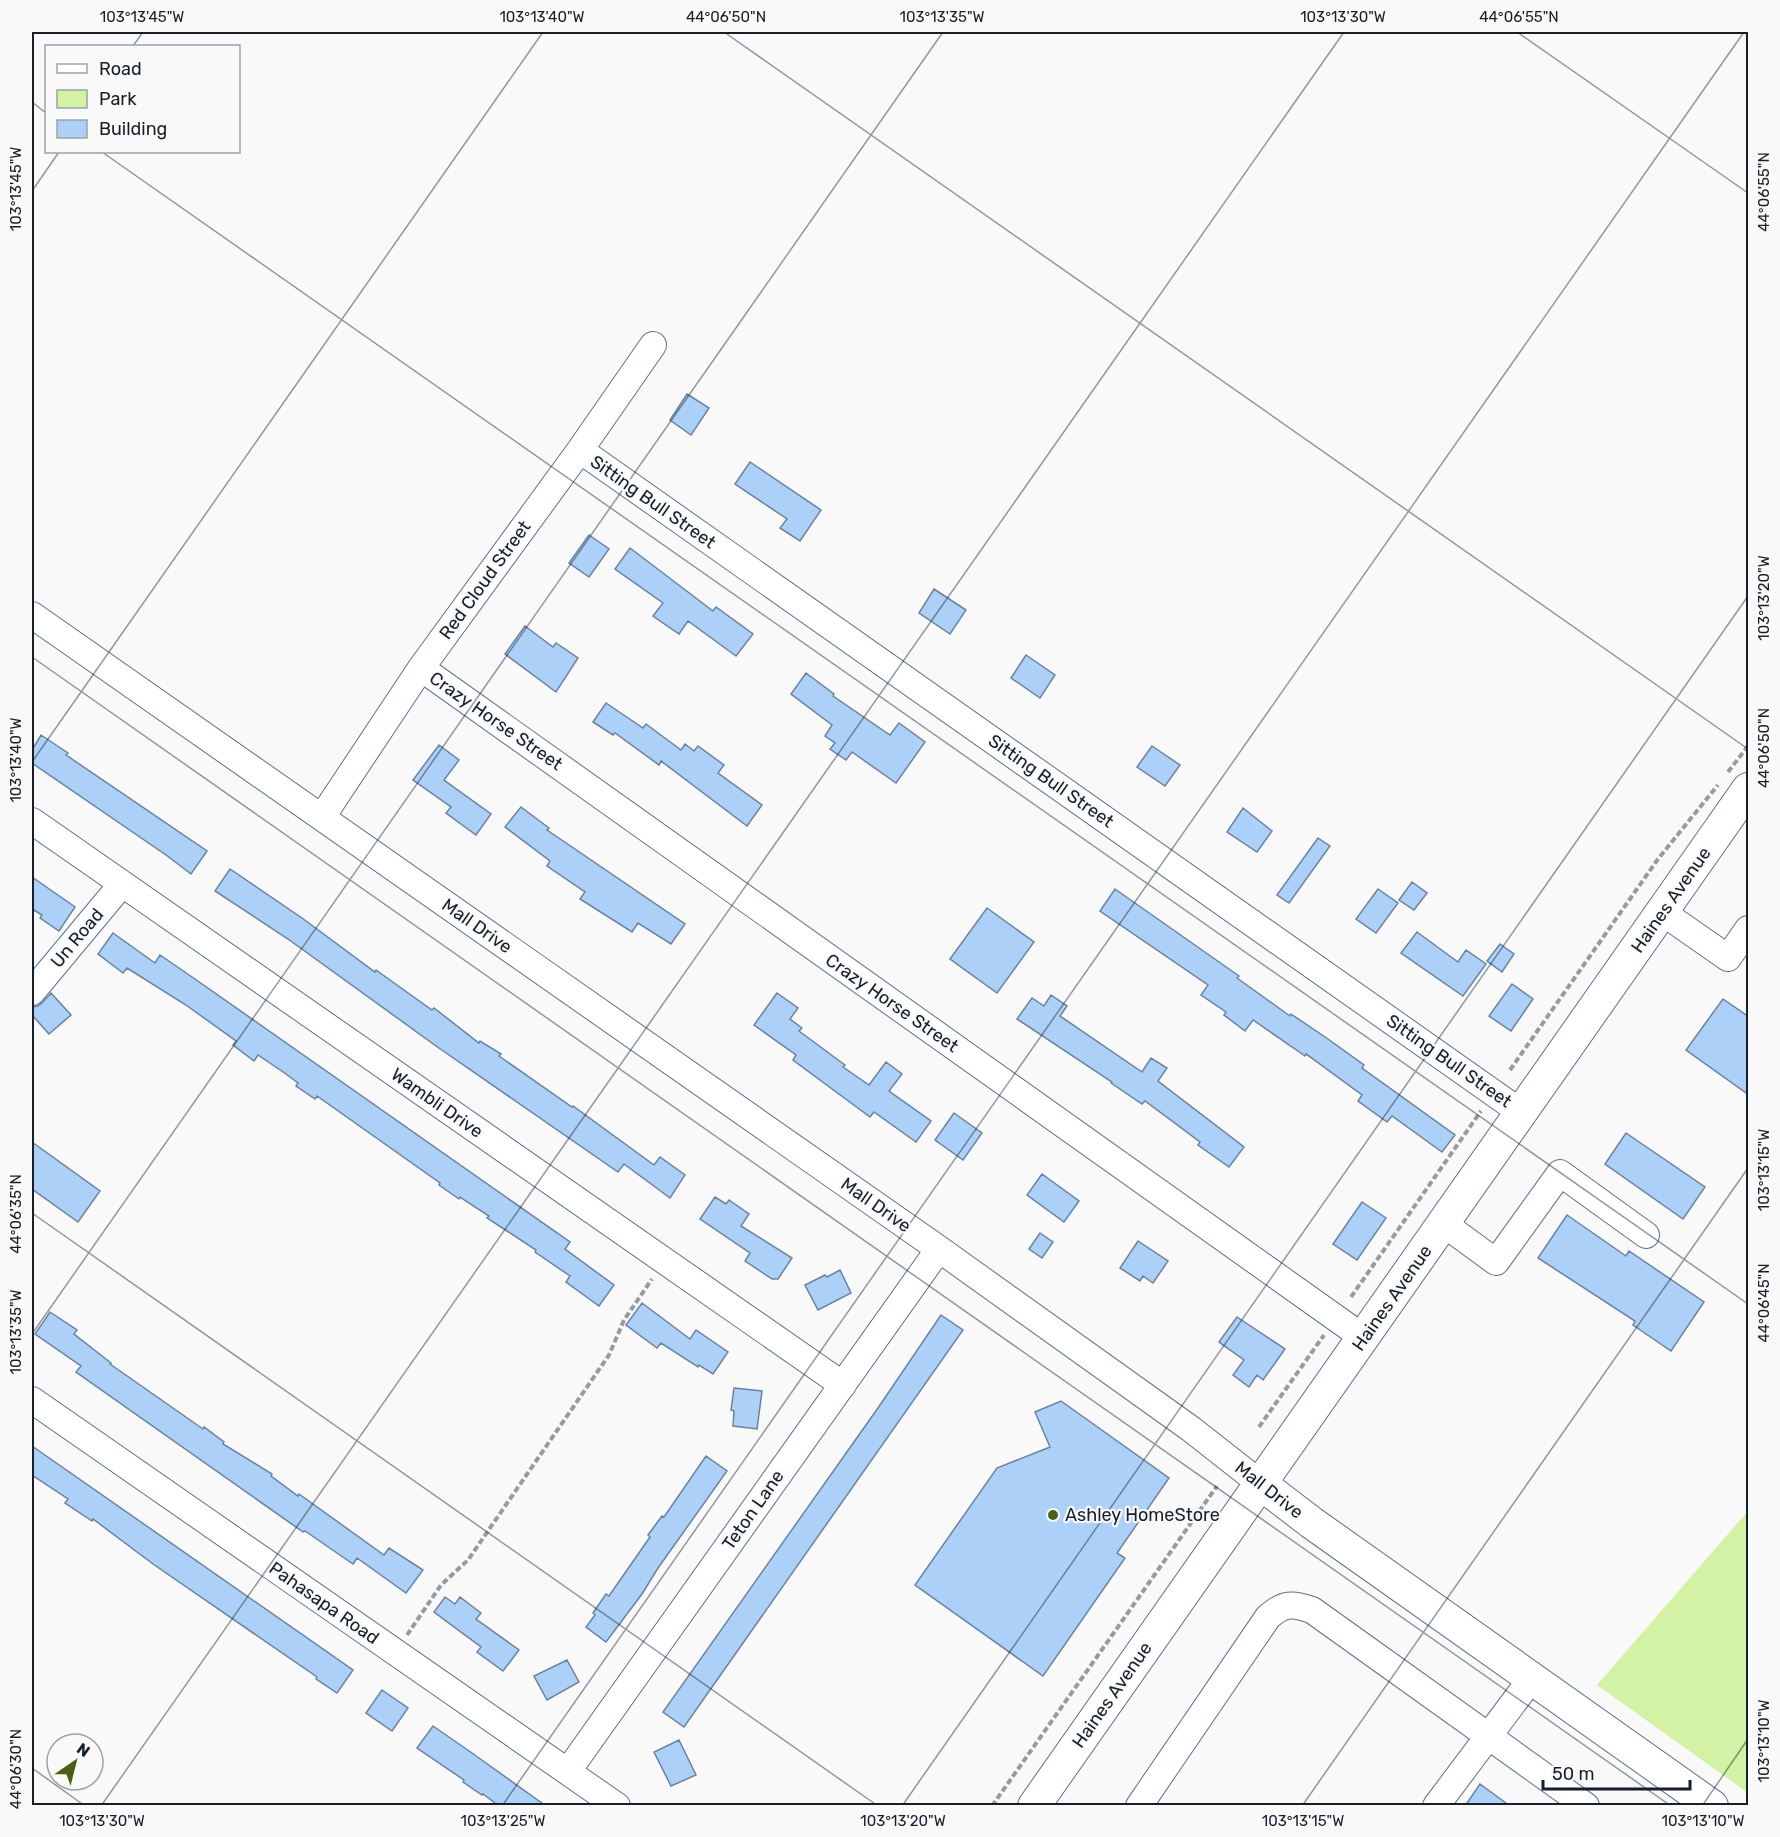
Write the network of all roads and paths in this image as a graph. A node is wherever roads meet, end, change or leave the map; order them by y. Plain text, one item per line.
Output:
1 (653, 345) dead end
2 (580, 450) junction
3 (32, 615) edge
4 (421, 668) junction
5 (1749, 746) edge
6 (1749, 789) edge
7 (322, 818) junction
8 (32, 821) edge
9 (122, 884) junction
10 (1662, 912) junction
11 (1746, 936) edge
12 (32, 992) edge
13 (1510, 1070) dead end
14 (1482, 1110) dead end
15 (1522, 1113) junction
16 (1444, 1224) junction
17 (1646, 1235) dead end
18 (939, 1249) junction
19 (665, 1261) junction
20 (1350, 1297) dead end
21 (1325, 1333) dead end
22 (1364, 1338) junction
23 (843, 1385) junction
24 (32, 1400) edge
25 (1259, 1427) dead end
26 (1262, 1484) junction
27 (1217, 1486) dead end
28 (396, 1652) junction
29 (1532, 1678) junction
30 (1488, 1736) junction
31 (568, 1771) junction
32 (617, 1806) edge
33 (992, 1806) edge
34 (1034, 1806) edge
35 (1139, 1806) edge
36 (1436, 1806) edge
37 (1586, 1806) edge
38 (1712, 1806) edge

1 - 2 street, Red Cloud Street
2 - 4 street, Red Cloud Street
2 - 15 street, Sitting Bull Street
3 - 7 street, Mall Drive
4 - 7 street, Red Cloud Street
4 - 22 street, Crazy Horse Street
5 - 13 path
6 - 10 main road, Haines Avenue
7 - 18 street, Mall Drive
8 - 9 street, Wambli Drive
9 - 12 street, Un Road
9 - 19 street, Wambli Drive
10 - 11 street
10 - 15 main road, Haines Avenue
14 - 20 path
15 - 16 main road, Haines Avenue
16 - 17 street
16 - 22 main road, Haines Avenue
18 - 23 street, Teton Lane
18 - 26 street, Mall Drive
19 - 23 street, Wambli Drive
19 - 28 path
21 - 25 path
22 - 26 main road, Haines Avenue
23 - 31 street, Teton Lane
24 - 28 street, Pahasapa Road
26 - 29 main road, Mall Drive
26 - 34 main road, Haines Avenue
27 - 33 path
28 - 31 street, Pahasapa Road
29 - 30 street
29 - 38 main road, Mall Drive
30 - 35 street
30 - 36 street
30 - 37 street
31 - 32 street, Pahasapa Road

